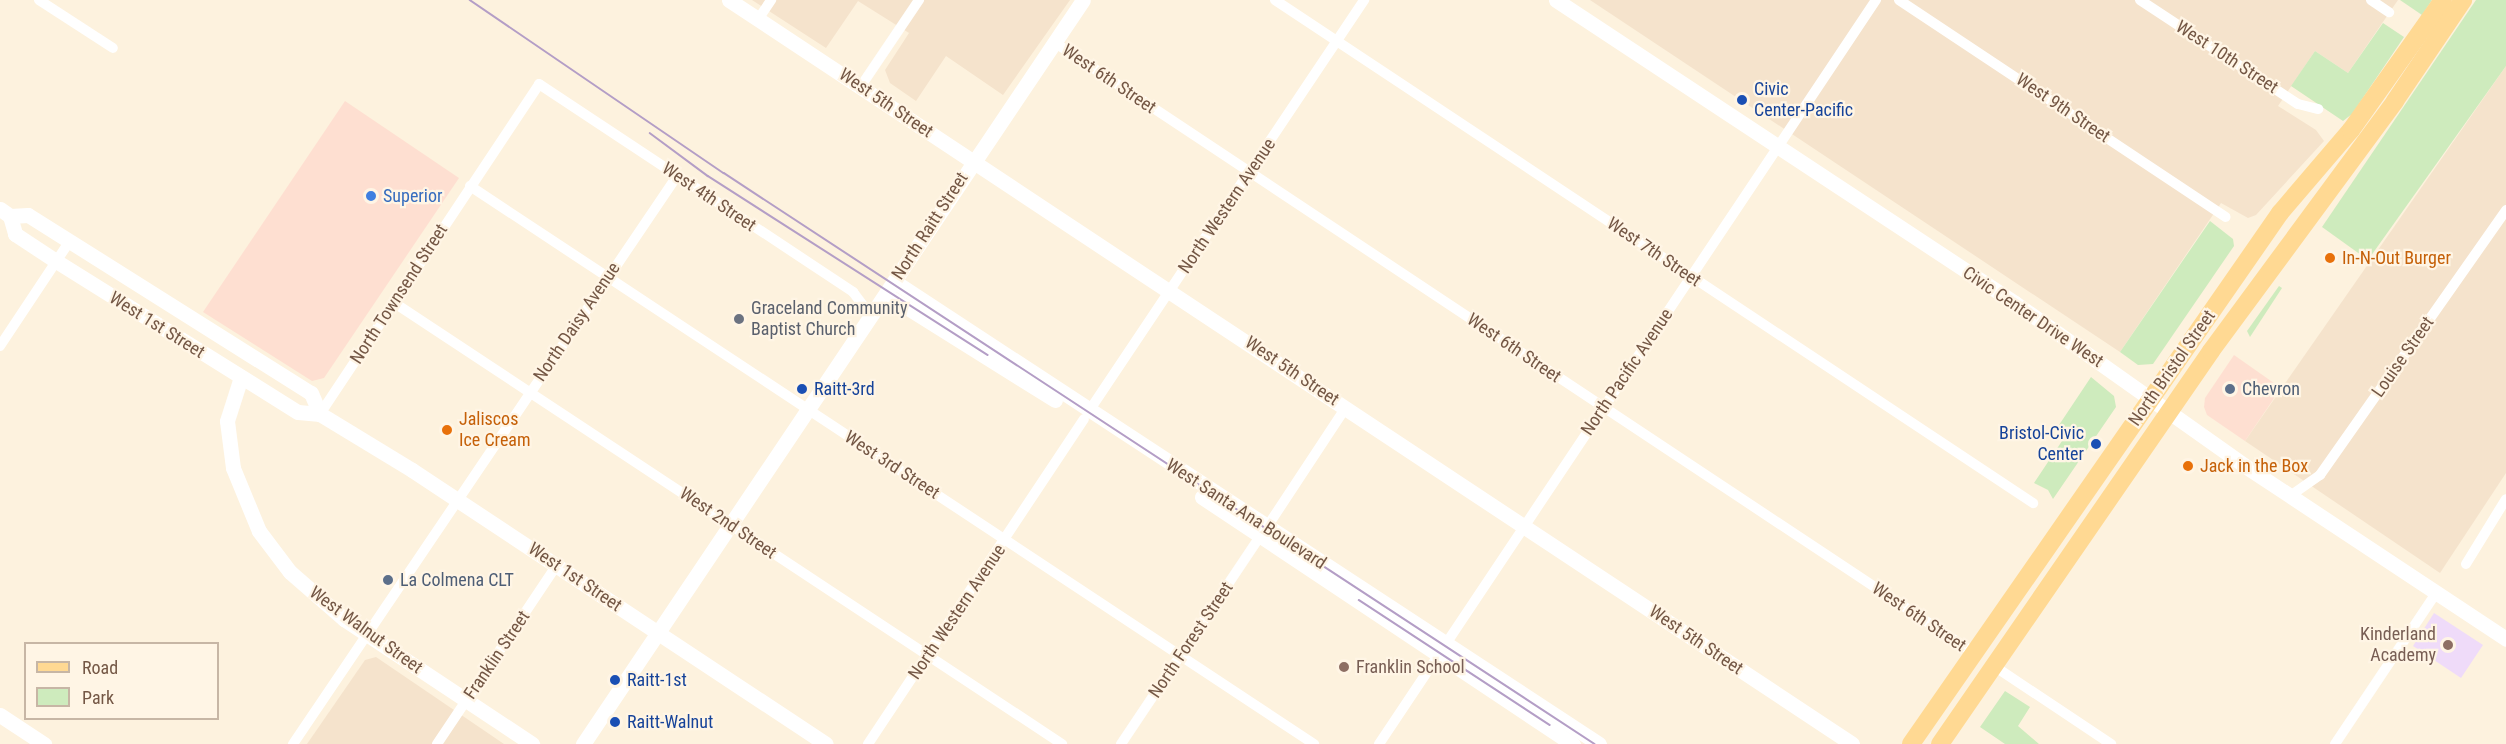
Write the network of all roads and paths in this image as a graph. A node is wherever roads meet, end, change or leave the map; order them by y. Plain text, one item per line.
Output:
1 (39, 0) edge
2 (729, 0) edge
3 (771, 0) edge
4 (919, 0) edge
5 (1083, 0) edge
6 (1275, 0) edge
7 (1364, 0) edge
8 (1556, 0) edge
9 (1876, 0) edge
10 (1899, 0) edge
11 (2140, 0) edge
12 (2371, 0) edge
13 (2443, 0) edge
14 (2463, 0) edge
15 (2389, 12) dead end
16 (759, 18) junction
17 (1336, 40) junction
18 (1054, 42) junction
19 (113, 48) dead end
20 (539, 84) joint
21 (861, 86) junction
22 (2318, 109) dead end
23 (1778, 146) junction
24 (973, 160) junction
25 (1250, 172) junction
26 (677, 176) junction
27 (470, 186) junction
28 (2506, 210) edge
29 (5, 212) edge
30 (2226, 217) dead end
31 (69, 242) junction
32 (56, 261) junction
33 (1691, 276) junction
34 (608, 277) junction
35 (895, 282) junction
36 (1171, 290) junction
37 (887, 295) junction
38 (393, 302) junction
39 (872, 317) junction
40 (0, 346) edge
41 (241, 377) junction
42 (530, 392) junction
43 (2150, 400) junction
44 (1346, 407) junction
45 (1604, 408) junction
46 (810, 411) junction
47 (320, 414) junction
48 (2169, 414) junction
49 (1086, 415) junction
50 (2290, 496) junction
51 (457, 499) junction
52 (2506, 499) edge
53 (2033, 503) dead end
54 (732, 525) junction
55 (1524, 527) junction
56 (1263, 531) junction
57 (1005, 540) junction
58 (2466, 564) dead end
59 (557, 565) junction
60 (2436, 593) junction
61 (660, 633) junction
62 (367, 635) junction
63 (2506, 639) edge
64 (1440, 649) junction
65 (1974, 653) junction
66 (927, 655) junction
67 (1180, 656) junction
68 (1994, 666) junction
69 (466, 700) junction
70 (0, 715) edge
71 (44, 744) edge
72 (293, 744) edge
73 (437, 744) edge
74 (532, 744) edge
75 (583, 744) edge
76 (826, 744) edge
77 (868, 744) edge
78 (1062, 744) edge
79 (1121, 744) edge
80 (1314, 744) edge
81 (1379, 744) edge
82 (1573, 744) edge
83 (1599, 744) edge
84 (1852, 744) edge
85 (1911, 744) edge
86 (1940, 744) edge
87 (2111, 744) edge
88 (2335, 744) edge

1 - 19 street
2 - 16 main road, West 5th Street
3 - 16 street
4 - 21 street
5 - 18 main road, North Raitt Street
6 - 17 street, West 7th Street
7 - 17 street, North Western Avenue
8 - 23 main road, Civic Center Drive West
9 - 23 street, North Pacific Avenue
10 - 30 street, West 9th Street
11 - 22 street, West 10th Street
12 - 15 street
13 - 43 main road, North Bristol Street
14 - 48 main road, North Bristol Street
16 - 21 main road, West 5th Street
17 - 25 street, North Western Avenue
17 - 33 street, West 7th Street
18 - 24 main road, North Raitt Street
18 - 25 street, West 6th Street
20 - 26 street, West 4th Street
20 - 27 street, North Townsend Street
21 - 24 main road, West 5th Street
23 - 33 street, North Pacific Avenue
23 - 43 main road, Civic Center Drive West
24 - 35 main road, North Raitt Street
24 - 36 main road, West 5th Street
25 - 36 street, North Western Avenue
25 - 45 street, West 6th Street
26 - 34 street, North Daisy Avenue
26 - 39 street, West 4th Street
27 - 34 street, West 3rd Street
27 - 38 street, North Townsend Street
28 - 50 street, Louise Street
29 - 31 main road, West 1st Street
29 - 32 main road, West 1st Street
31 - 32 street
31 - 47 main road, West 1st Street
32 - 40 street
32 - 41 main road, West 1st Street
33 - 45 street, North Pacific Avenue
33 - 53 street, West 7th Street
34 - 42 street, North Daisy Avenue
34 - 46 street, West 3rd Street
35 - 37 main road, North Raitt Street
35 - 49 main road, West Santa Ana Boulevard
36 - 44 main road, West 5th Street
36 - 49 street, North Western Avenue
37 - 39 main road, North Raitt Street
37 - 49 main road, West Santa Ana Boulevard
38 - 42 street, West 2nd Street
38 - 47 street, North Townsend Street
39 - 46 main road, North Raitt Street
41 - 47 main road, West 1st Street
41 - 62 main road, West Walnut Street
42 - 51 street, North Daisy Avenue
42 - 54 street, West 2nd Street
43 - 48 main road, Civic Center Drive West
43 - 65 main road, North Bristol Street
44 - 55 main road, West 5th Street
44 - 56 street, North Forest Street
45 - 55 street, North Pacific Avenue
45 - 65 street, West 6th Street
46 - 54 main road, North Raitt Street
46 - 57 street, West 3rd Street
47 - 51 main road, West 1st Street
48 - 50 main road, Civic Center Drive West
48 - 68 main road, North Bristol Street
49 - 56 main road, West Santa Ana Boulevard
49 - 57 street, North Western Avenue
50 - 60 main road, Civic Center Drive West
51 - 59 main road, West 1st Street
51 - 62 street, North Daisy Avenue
52 - 58 street
54 - 61 main road, North Raitt Street
54 - 66 street, West 2nd Street
55 - 64 street, North Pacific Avenue
55 - 84 main road, West 5th Street
56 - 64 main road, West Santa Ana Boulevard
56 - 67 street, North Forest Street
57 - 66 street, North Western Avenue
57 - 67 street, West 3rd Street
59 - 61 main road, West 1st Street
59 - 69 street, Franklin Street
60 - 63 main road, Civic Center Drive West
60 - 88 street
61 - 75 main road, North Raitt Street
61 - 76 main road, West 1st Street
62 - 69 main road, West Walnut Street
62 - 72 street, North Daisy Avenue
64 - 81 street, North Pacific Avenue
64 - 82 main road, West Santa Ana Boulevard
64 - 83 main road, West Santa Ana Boulevard
65 - 85 main road, North Bristol Street
66 - 77 street, North Western Avenue
66 - 78 street, West 2nd Street
67 - 79 street, North Forest Street
67 - 80 street, West 3rd Street
68 - 86 main road, North Bristol Street
68 - 87 street
69 - 73 street, Franklin Street
69 - 74 main road, West Walnut Street
70 - 71 main road

